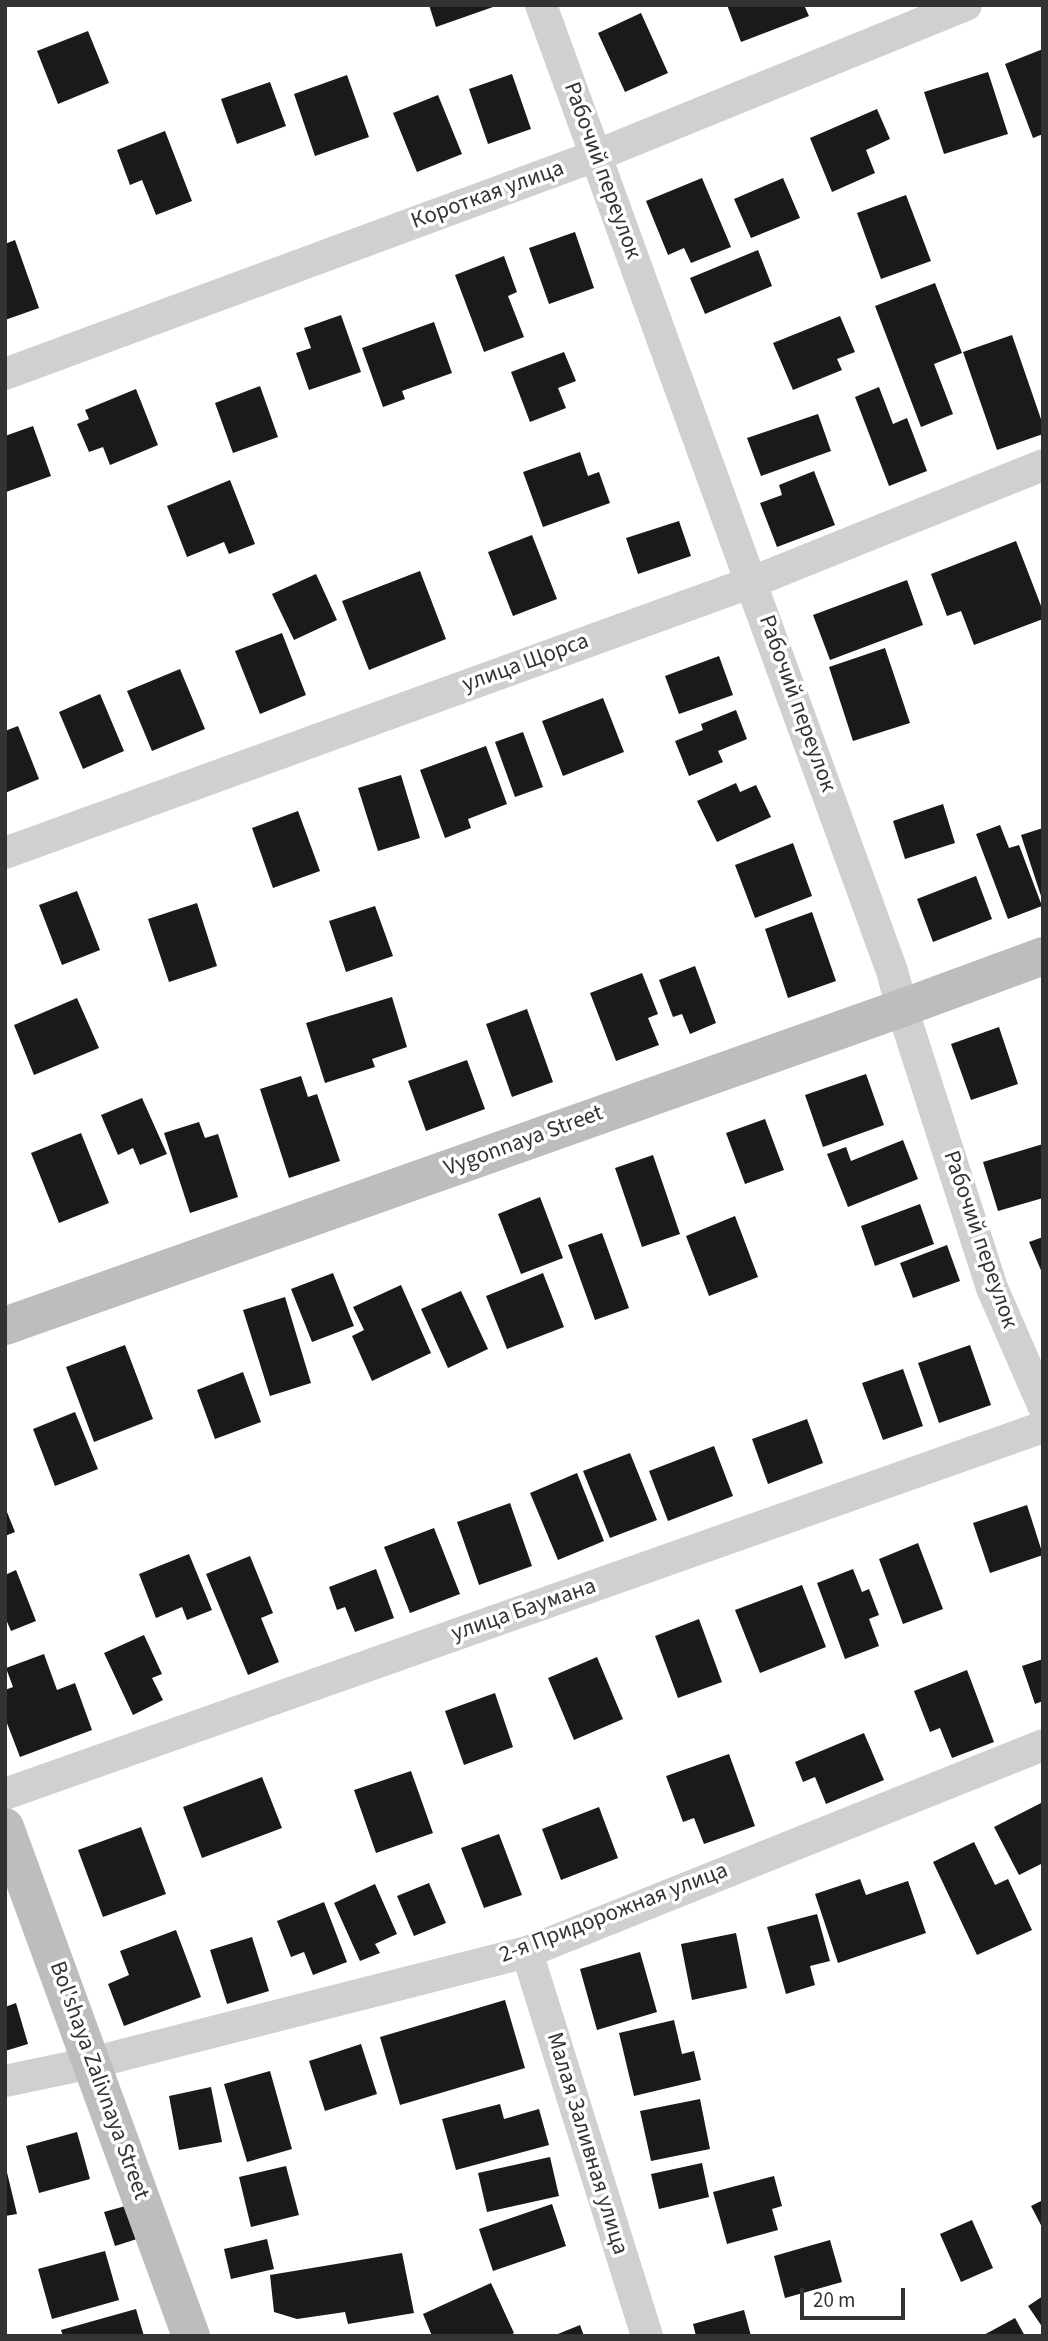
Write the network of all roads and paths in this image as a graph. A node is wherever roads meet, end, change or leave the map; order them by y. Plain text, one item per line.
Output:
1 (541, 5) edge
2 (966, 5) edge
3 (595, 156) junction
4 (5, 374) edge
5 (1043, 465) edge
6 (752, 582) junction
7 (5, 853) edge
8 (1043, 956) edge
9 (902, 1009) junction
10 (5, 1326) edge
11 (1043, 1405) edge
12 (1043, 1427) edge
13 (1043, 1745) edge
14 (5, 1794) edge
15 (5, 1827) edge
16 (527, 1952) junction
17 (91, 2063) junction
18 (5, 2081) edge
19 (191, 2336) edge
20 (647, 2336) edge

1 - 3 street, Рабочий переулок
2 - 3 street, Короткая улица
3 - 4 street, Короткая улица
3 - 6 street, Рабочий переулок
5 - 6 street, улица Щорса
6 - 7 street, улица Щорса
6 - 9 street, Рабочий переулок
8 - 9 street, Vygonnaya Street
9 - 10 street, Vygonnaya Street
9 - 11 street, Рабочий переулок
12 - 14 street, улица Баумана
13 - 16 street, 2-я Придорожная улица
15 - 17 street, Bol'shaya Zalivnaya Street
16 - 17 street, 2-я Придорожная улица
16 - 20 street, Малая Заливная улица
17 - 18 street, 2-я Придорожная улица
17 - 19 street, Bol'shaya Zalivnaya Street

